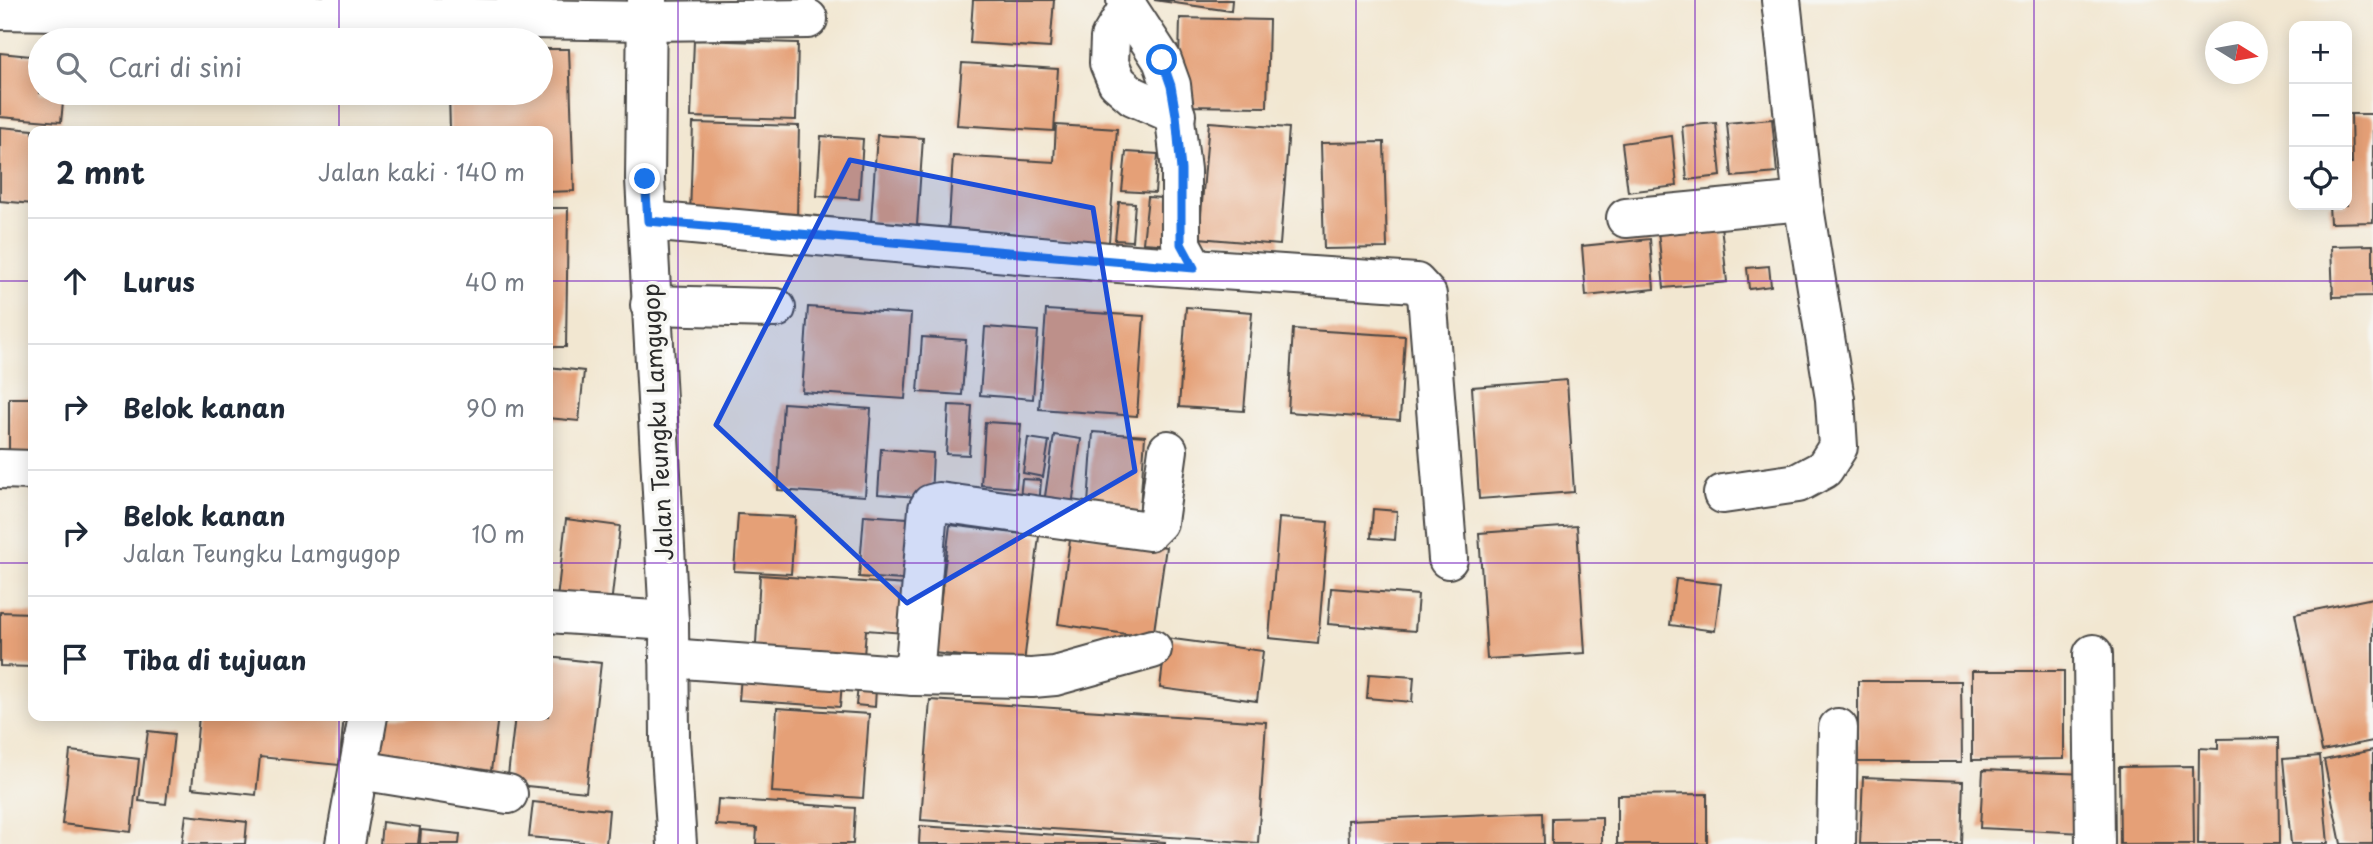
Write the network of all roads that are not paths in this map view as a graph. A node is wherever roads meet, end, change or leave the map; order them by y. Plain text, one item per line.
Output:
1 (1781, 0) edge
2 (1127, 4) edge
3 (0, 10) edge
4 (647, 11) edge
5 (808, 19) dead end
6 (1803, 201) junction
7 (1626, 218) dead end
8 (648, 221) junction
9 (1194, 268) junction
10 (650, 305) junction
11 (776, 308) dead end
12 (1168, 450) dead end
13 (0, 470) edge
14 (28, 470) edge
15 (1723, 494) dead end
16 (1448, 559) dead end
17 (553, 614) edge
18 (669, 639) junction
19 (1152, 649) dead end
20 (2093, 654) dead end
21 (914, 676) junction
22 (367, 721) edge
23 (1838, 728) dead end
24 (359, 770) junction
25 (508, 794) dead end
26 (345, 844) edge
27 (677, 844) edge
28 (1836, 844) edge
29 (2095, 844) edge

1 - 6 street
2 - 9 street
3 - 4 street
4 - 5 street
4 - 8 street, Jalan Teungku Lamgugop
6 - 7 street
6 - 15 street
8 - 9 street
8 - 10 street, Jalan Teungku Lamgugop
9 - 16 street
10 - 11 street
10 - 18 street, Jalan Teungku Lamgugop
12 - 21 street
13 - 14 street
17 - 18 street
18 - 21 street
18 - 27 street, Jalan Teungku Lamgugop
19 - 21 street
20 - 29 street
22 - 24 street
23 - 28 street
24 - 25 street
24 - 26 street

